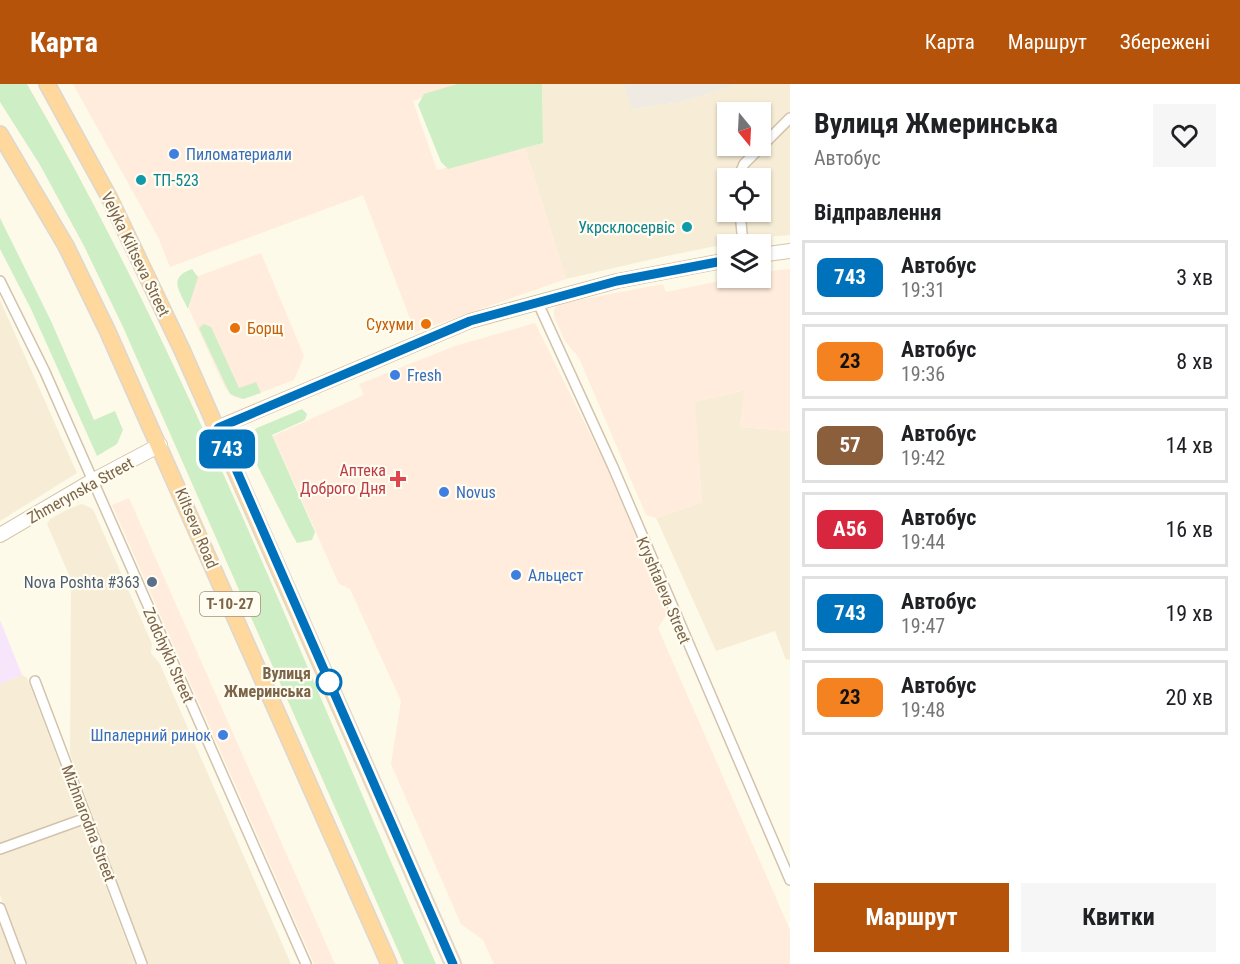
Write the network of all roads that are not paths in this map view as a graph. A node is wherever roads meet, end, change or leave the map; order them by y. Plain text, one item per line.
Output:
1 (47, 84) edge
2 (790, 118) edge
3 (0, 134) edge
4 (742, 168) edge
5 (790, 251) edge
6 (771, 254) edge
7 (717, 262) edge
8 (0, 281) edge
9 (537, 301) junction
10 (218, 428) junction
11 (160, 445) junction
12 (92, 481) junction
13 (0, 535) edge
14 (35, 681) dead end
15 (86, 818) junction
16 (0, 849) edge
17 (790, 880) edge
18 (0, 908) edge
19 (21, 964) edge
20 (142, 964) edge
21 (306, 964) edge
22 (389, 964) edge
23 (453, 964) edge

1 - 10 highway, Velyka Kiltseva Street
2 - 4 street
3 - 11 highway, Kiltseva Road / Т-10-27
5 - 6 main road
7 - 9 main road
8 - 12 street, Zodchykh Street
9 - 10 main road
9 - 17 street, Kryshtaleva Street
10 - 23 highway, Velyka Kiltseva Street
11 - 12 main road, Zhmerynska Street
11 - 22 highway, Kiltseva Road / Т-10-27
12 - 13 main road, Zhmerynska Street
12 - 21 street, Zodchykh Street
14 - 15 street, Mizhnarodna Street
15 - 16 street
15 - 20 street, Mizhnarodna Street
18 - 19 street

